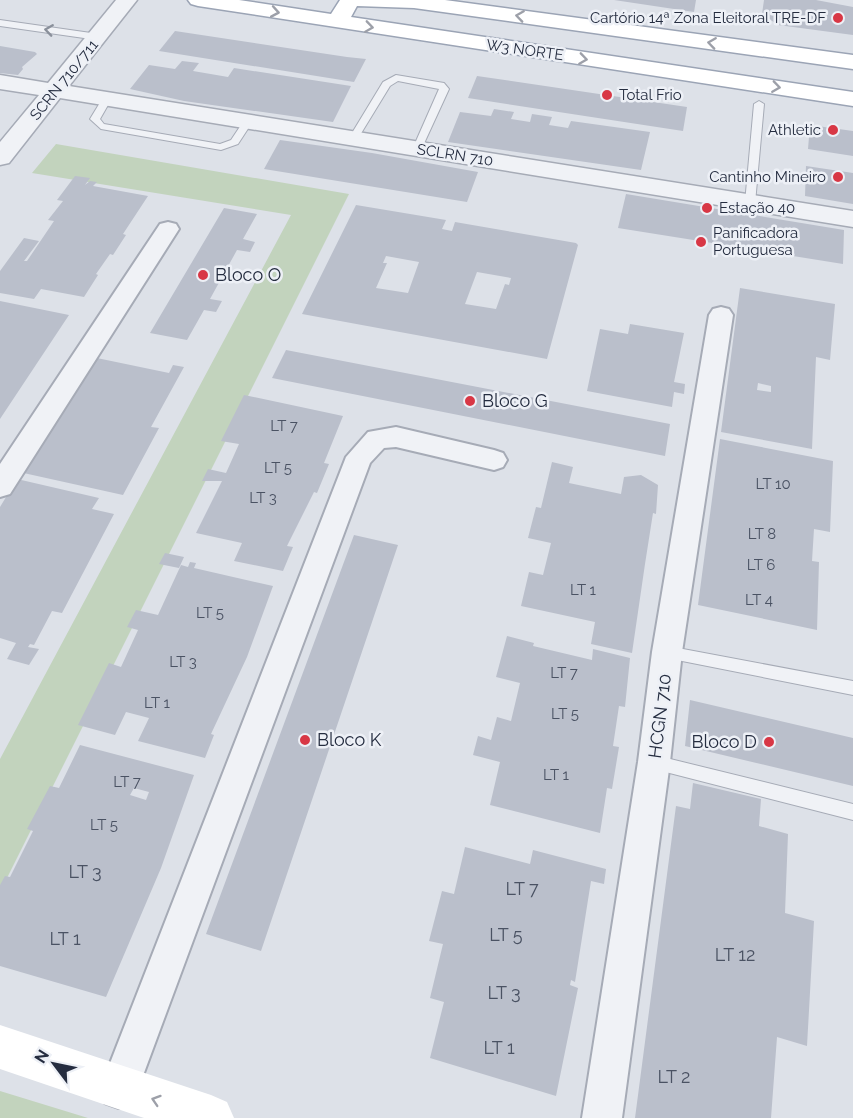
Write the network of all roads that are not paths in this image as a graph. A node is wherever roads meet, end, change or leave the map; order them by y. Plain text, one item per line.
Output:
1 (127, 0) edge
2 (198, 0) edge
3 (407, 1) edge
4 (317, 9) edge
5 (0, 23) edge
6 (338, 23) junction
7 (98, 37) junction
8 (853, 62) edge
9 (0, 82) edge
10 (57, 90) junction
11 (853, 99) edge
12 (759, 104) dead end
13 (354, 138) junction
14 (418, 148) junction
15 (0, 158) edge
16 (750, 202) junction
17 (853, 219) edge
18 (168, 229) dead end
19 (721, 315) dead end
20 (494, 460) dead end
21 (0, 486) edge
22 (667, 652) junction
23 (853, 688) edge
24 (654, 762) junction
25 (853, 812) edge
26 (0, 1047) edge
27 (119, 1089) junction
28 (211, 1118) edge
29 (602, 1118) edge

1 - 7 street, SCRN 710/711
2 -> 4 main road, W3 NORTE
3 - 6 main road, W3 NORTE
8 -> 3 main road, W3 NORTE
4 - 6 main road, W3 NORTE
7 -> 5 lane
6 -> 11 main road, W3 NORTE
7 - 10 street, SCRN 710/711
9 - 10 street, SCLRN 710
10 - 13 street, SCLRN 710
10 - 15 street, SCRN 710/711
12 - 16 lane
13 - 14 street, SCLRN 710
13 - 14 lane
14 - 16 street, SCLRN 710
16 - 17 street, SCLRN 710
18 - 21 street
19 - 22 street, HCGN 710
20 - 27 street
22 - 23 lane
22 - 24 street, HCGN 710
24 - 25 lane
24 - 29 street, HCGN 710
26 - 27 main road
28 -> 27 main road

